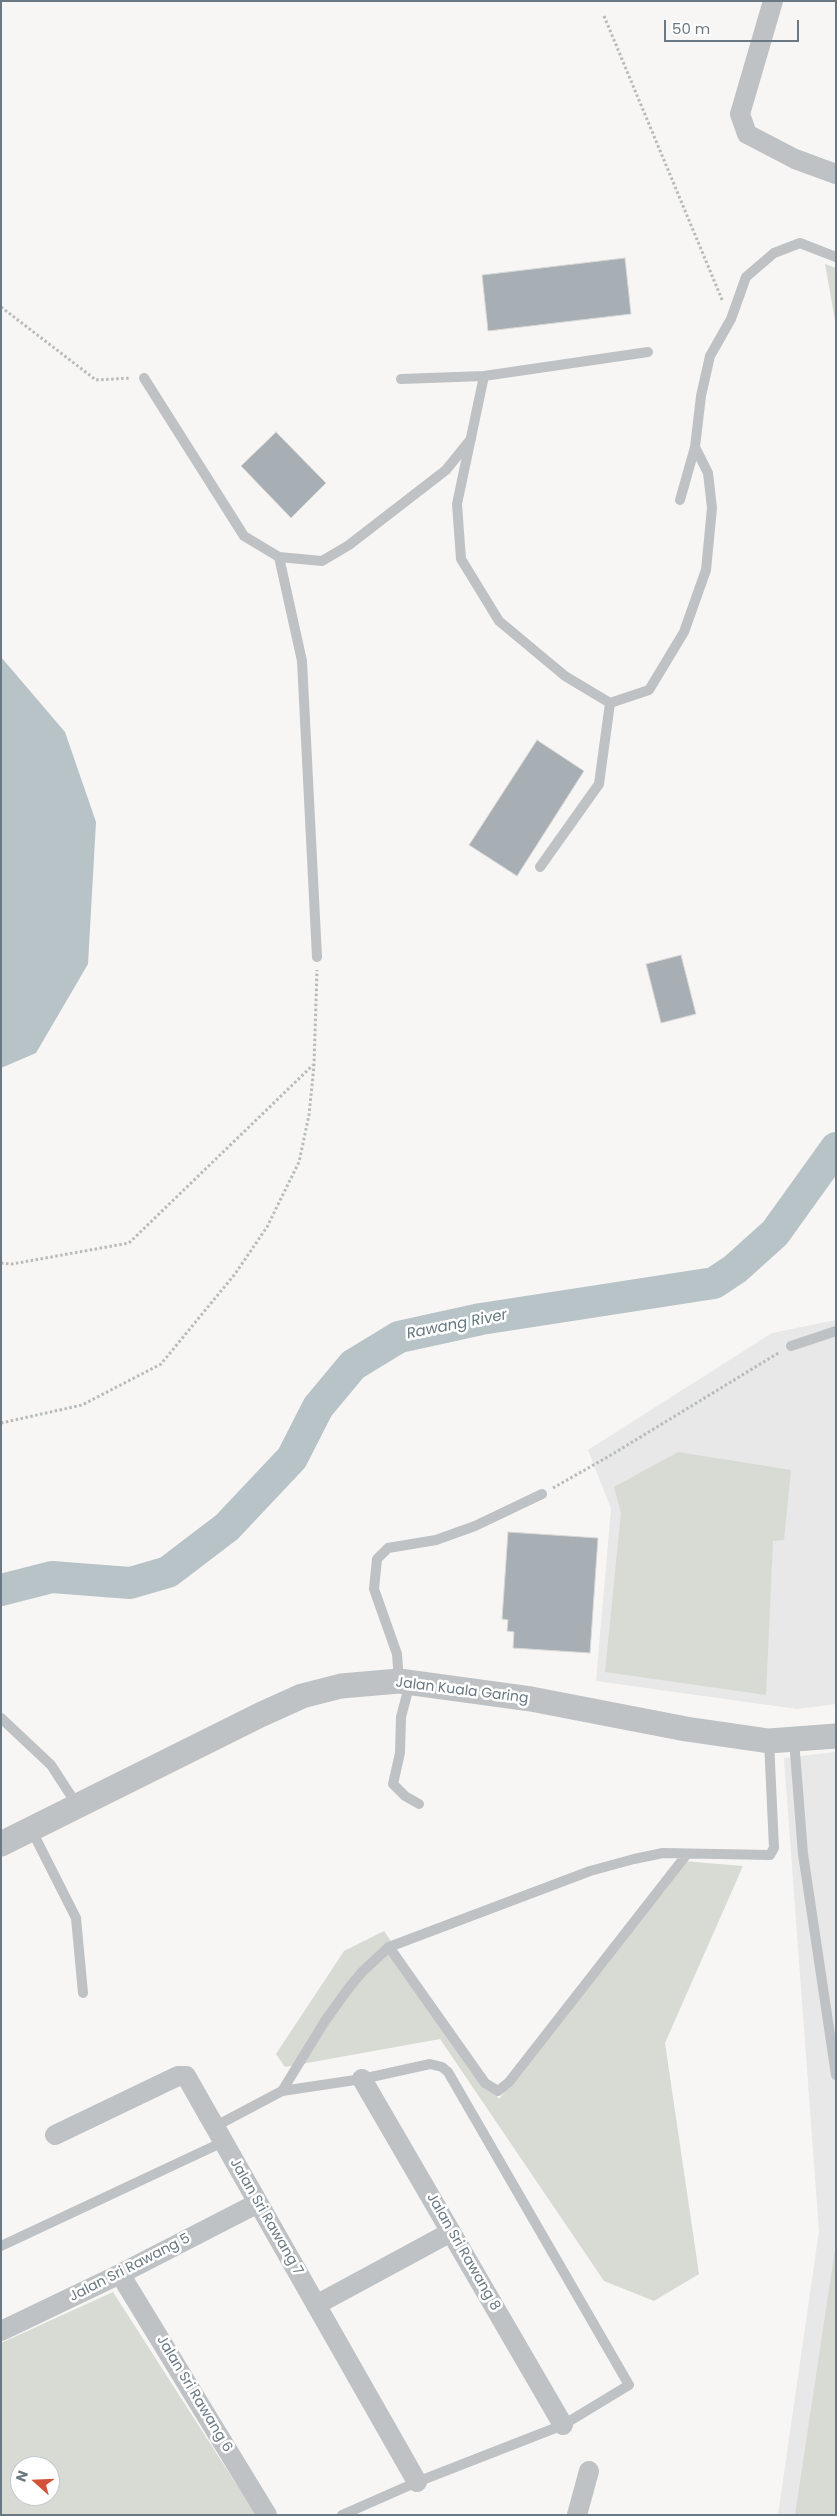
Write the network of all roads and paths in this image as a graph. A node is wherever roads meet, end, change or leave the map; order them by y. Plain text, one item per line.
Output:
1 (773, 1) edge
2 (604, 16) dead end
3 (836, 174) edge
4 (836, 257) edge
5 (1, 307) edge
6 (731, 319) junction
7 (648, 352) dead end
8 (484, 376) junction
9 (144, 378) joint
10 (401, 379) dead end
11 (471, 439) junction
12 (695, 447) junction
13 (680, 500) dead end
14 (279, 557) junction
15 (610, 703) junction
16 (540, 867) dead end
17 (317, 956) joint
18 (314, 1065) junction
19 (1, 1263) edge
20 (836, 1331) edge
21 (790, 1346) joint
22 (1, 1423) edge
23 (542, 1494) joint
24 (404, 1682) junction
25 (1, 1718) edge
26 (836, 1736) edge
27 (794, 1740) junction
28 (769, 1741) junction
29 (419, 1804) dead end
30 (77, 1805) junction
31 (31, 1829) junction
32 (1, 1844) edge
33 (686, 1854) junction
34 (389, 1947) junction
35 (83, 1993) dead end
36 (836, 2075) edge
37 (362, 2079) junction
38 (282, 2091) junction
39 (55, 2134) dead end
40 (219, 2134) junction
41 (258, 2203) junction
42 (451, 2232) junction
43 (1, 2246) edge
44 (120, 2274) junction
45 (316, 2305) junction
46 (1, 2331) edge
47 (563, 2425) junction
48 (589, 2471) dead end
49 (417, 2482) junction
50 (267, 2515) edge
51 (342, 2515) edge
52 (577, 2515) edge

1 - 3 street
2 - 6 path
4 - 6 lane
5 - 9 path
6 - 12 lane
7 - 8 lane
8 - 10 lane
8 - 11 lane
9 - 14 lane
11 - 14 lane
11 - 15 lane
12 - 13 lane
12 - 15 lane
14 - 17 lane
15 - 16 lane
17 - 18 path
18 - 19 path
18 - 22 path
20 - 21 lane
21 - 23 path
23 - 24 lane
24 - 28 street, Jalan Kuala Garing
24 - 29 lane
24 - 30 street, Jalan Kuala Garing
25 - 30 lane
26 - 27 street, Jalan Kuala Garing
27 - 28 street, Jalan Kuala Garing
27 - 36 lane
28 - 33 lane
30 - 31 street, Jalan Kuala Garing
31 - 32 street, Jalan Kuala Garing
31 - 35 lane
33 - 34 lane
33 - 34 lane
34 - 38 lane
37 - 38 lane
37 - 42 street, Jalan Sri Rawang 8
37 - 47 lane
38 - 40 lane
39 - 40 street, Jalan Sri Rawang 7
40 - 41 street, Jalan Sri Rawang 7
40 - 43 lane
41 - 44 street, Jalan Sri Rawang 5
41 - 45 street, Jalan Sri Rawang 7
42 - 45 street
42 - 47 street, Jalan Sri Rawang 8
44 - 46 street, Jalan Sri Rawang 5
44 - 50 street, Jalan Sri Rawang 6
45 - 49 street, Jalan Sri Rawang 7
47 - 49 lane
48 - 52 street
49 - 51 lane

